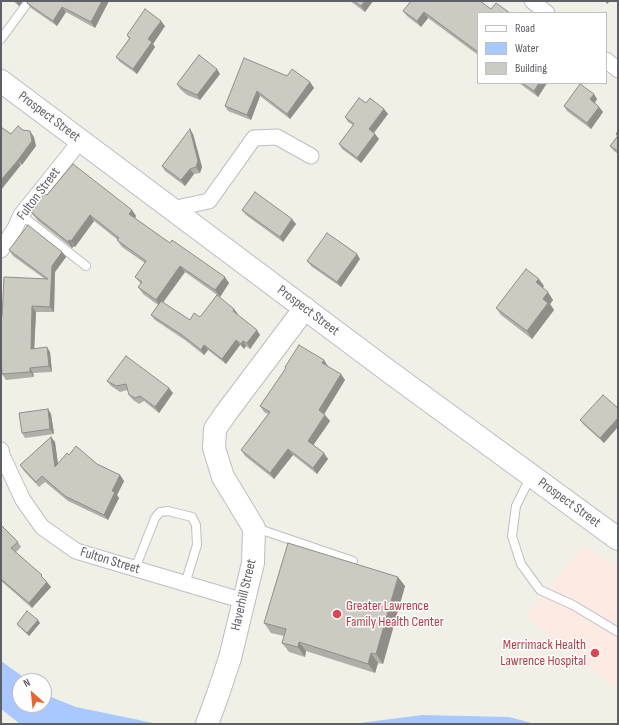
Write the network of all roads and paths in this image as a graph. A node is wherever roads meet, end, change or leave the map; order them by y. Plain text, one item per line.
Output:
1 (29, 1) edge
2 (532, 1) edge
3 (546, 12) edge
4 (1, 39) edge
5 (607, 61) edge
6 (618, 70) edge
7 (1, 81) edge
8 (81, 140) junction
9 (311, 156) dead end
10 (172, 209) junction
11 (21, 215) junction
12 (1, 250) edge
13 (86, 266) dead end
14 (305, 308) junction
15 (1, 450) edge
16 (531, 476) junction
17 (254, 528) junction
18 (618, 538) edge
19 (353, 561) edge
20 (136, 569) junction
21 (185, 584) junction
22 (244, 601) junction
23 (618, 632) edge
24 (207, 724) edge

1 - 4 lane
2 - 3 street
5 - 6 street
7 - 8 street, Prospect Street
8 - 10 street, Prospect Street
8 - 11 street, Fulton Street
9 - 10 street
10 - 14 street, Prospect Street
11 - 12 street, Fulton Street
11 - 13 lane
14 - 16 street, Prospect Street
14 - 17 street
15 - 20 street, Fulton Street
16 - 18 street, Prospect Street
16 - 23 lane
17 - 19 lane
17 - 22 street, Haverhill Street
20 - 21 street, Fulton Street
20 - 21 lane
21 - 22 street, Fulton Street
22 - 24 street, Haverhill Street

